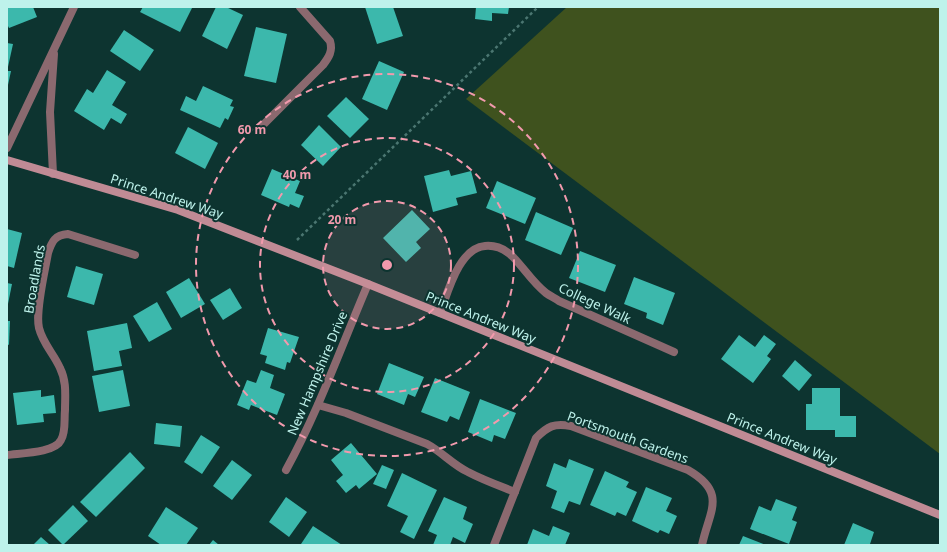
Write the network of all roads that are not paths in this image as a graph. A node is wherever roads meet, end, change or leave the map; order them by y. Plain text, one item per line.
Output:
1 (74, 7) edge
2 (300, 7) edge
3 (54, 49) junction
4 (260, 128) dead end
5 (7, 148) edge
6 (7, 160) edge
7 (53, 174) junction
8 (135, 256) dead end
9 (368, 284) junction
10 (440, 313) junction
11 (674, 352) dead end
12 (318, 405) junction
13 (7, 455) edge
14 (286, 470) dead end
15 (515, 492) junction
16 (940, 515) edge
17 (494, 545) edge
18 (702, 545) edge

1 - 3 street
2 - 4 street
3 - 5 street
3 - 7 street
6 - 7 street, Prince Andrew Way
7 - 9 street, Prince Andrew Way
8 - 13 street, Broadlands
9 - 10 street, Prince Andrew Way
9 - 12 street, New Hampshire Drive
10 - 11 street, College Walk
10 - 16 street, Prince Andrew Way
12 - 14 street, New Hampshire Drive
12 - 15 street
15 - 17 street, Portsmouth Gardens
15 - 18 street, Portsmouth Gardens

